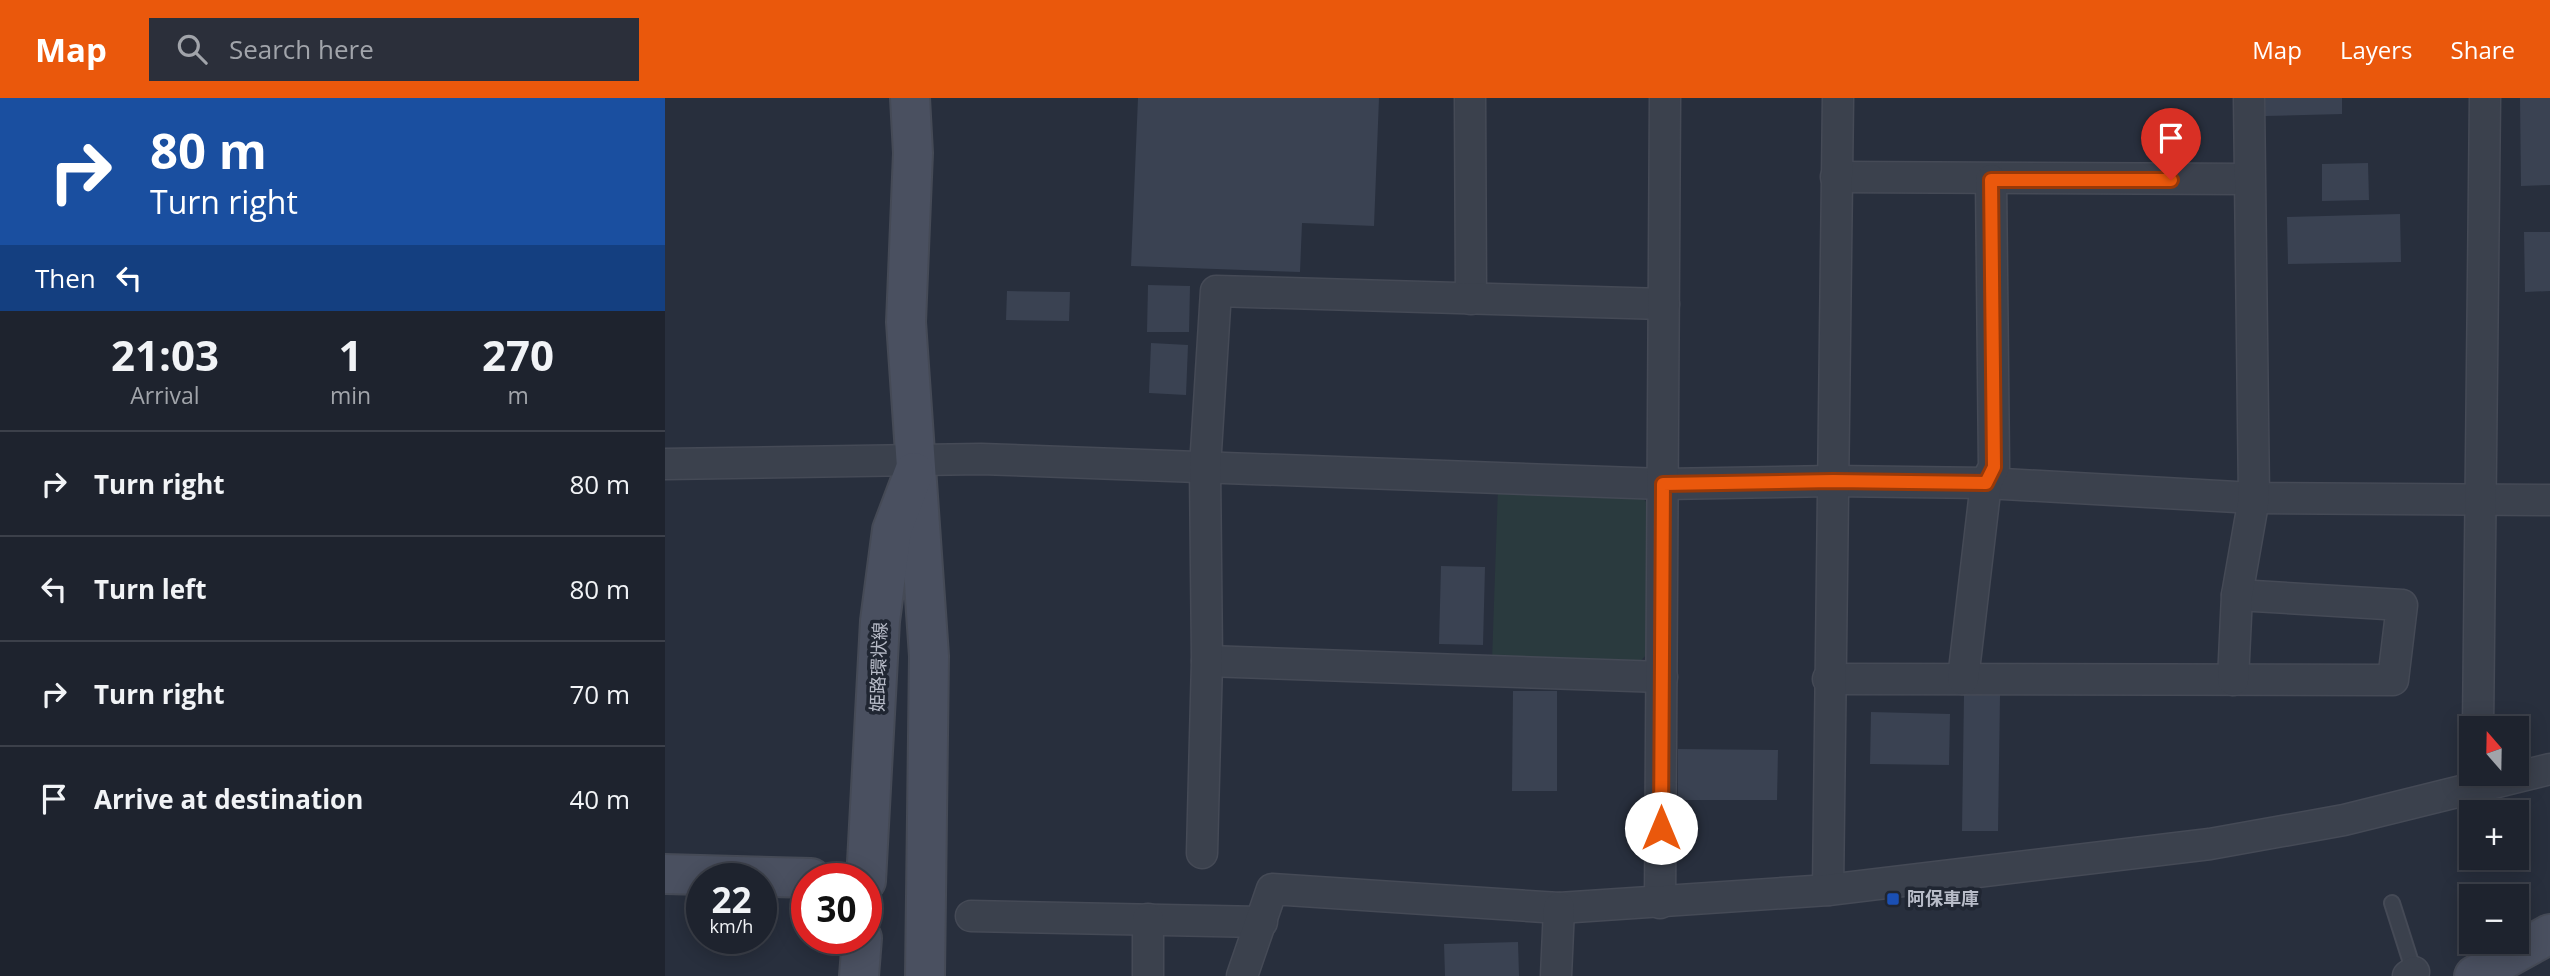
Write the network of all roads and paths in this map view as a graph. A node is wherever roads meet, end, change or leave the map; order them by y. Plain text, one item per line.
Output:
1 (910, 98) edge
2 (1470, 98) edge
3 (1665, 98) edge
4 (1838, 98) edge
5 (2249, 98) edge
6 (2485, 98) edge
7 (1836, 177) junction
8 (2248, 179) junction
9 (1991, 180) junction
10 (1471, 299) junction
11 (1664, 304) junction
12 (918, 460) junction
13 (665, 464) edge
14 (1205, 467) junction
15 (1833, 481) junction
16 (1986, 483) junction
17 (1663, 484) junction
18 (2254, 498) junction
19 (2480, 500) junction
20 (2550, 500) edge
21 (2237, 595) junction
22 (1207, 661) junction
23 (1662, 677) junction
24 (1828, 679) junction
25 (1963, 679) junction
26 (2233, 680) junction
27 (2477, 716) edge
28 (2550, 769) edge
29 (2529, 772) edge
30 (2459, 785) edge
31 (1202, 853) dead end
32 (867, 863) edge
33 (665, 874) edge
34 (791, 877) edge
35 (882, 881) edge
36 (927, 884) junction
37 (1828, 890) junction
38 (1660, 903) junction
39 (2392, 903) dead end
40 (1559, 908) junction
41 (971, 916) dead end
42 (1148, 919) junction
43 (1262, 922) junction
44 (2550, 934) edge
45 (861, 954) edge
46 (2411, 974) edge
47 (859, 976) edge
48 (925, 976) edge
49 (1148, 976) edge
50 (1242, 976) edge
51 (1556, 976) edge
52 (2474, 976) edge

1 - 12 main road, 姫路環状線
2 - 10 street
3 - 11 street
4 - 7 street
5 - 8 street
6 - 19 street
7 - 9 street
7 - 15 street
8 - 9 street
8 - 18 street
9 - 16 street
10 - 11 street
10 - 14 street
11 - 17 street
12 - 13 street
12 - 14 street
12 - 32 main road, 姫路環状線
12 - 36 main road, 姫路環状線
14 - 17 street
14 - 22 street
15 - 16 street
15 - 17 street
15 - 24 street
16 - 18 street
16 - 25 street
17 - 23 street
18 - 19 street
18 - 21 street
19 - 20 street
19 - 27 street
21 - 26 street
21 - 26 street
22 - 23 street
22 - 31 street
23 - 38 street
24 - 25 street
24 - 37 street
25 - 26 street
28 - 29 street
30 - 37 street
33 - 34 main road
35 - 36 main road
36 - 48 main road, 姫路環状線
37 - 38 street
38 - 40 street
39 - 46 lane
40 - 43 street
40 - 51 street
41 - 42 street
42 - 43 street
42 - 49 street
43 - 50 street
44 - 52 main road
45 - 47 main road

